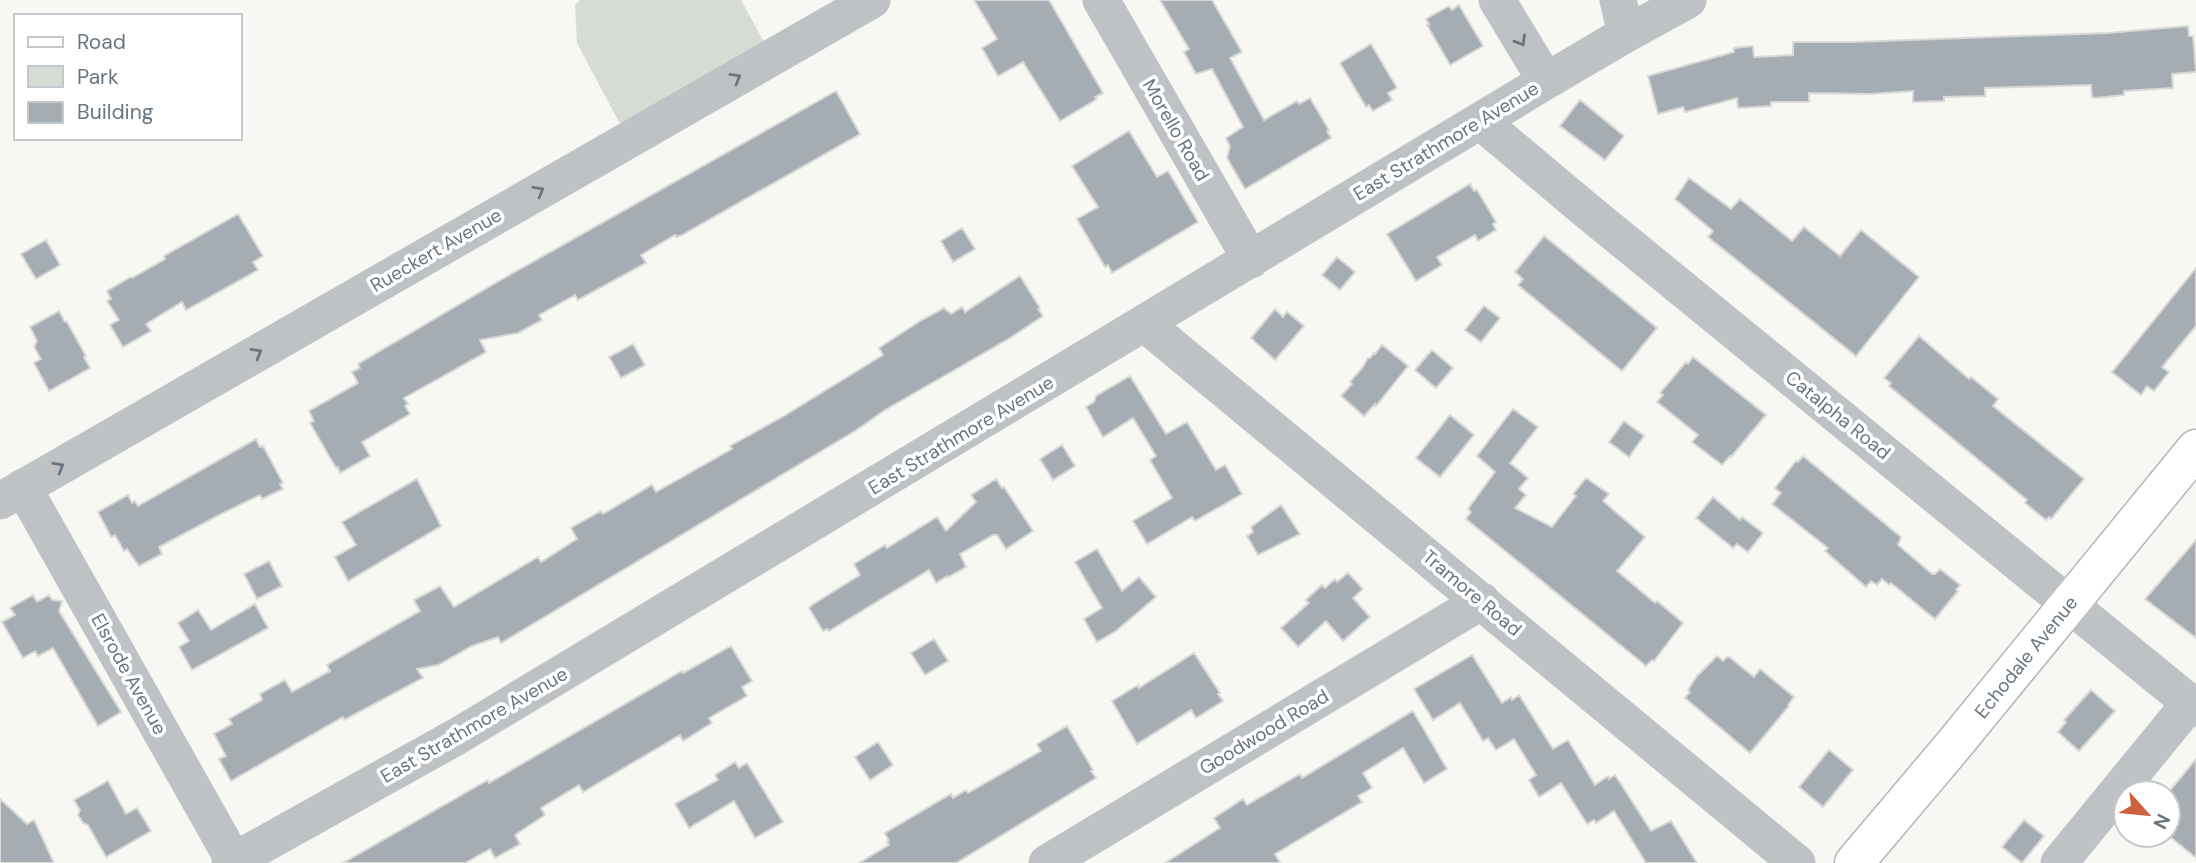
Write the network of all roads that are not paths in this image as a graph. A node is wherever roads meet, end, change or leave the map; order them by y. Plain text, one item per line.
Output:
1 (872, 0) edge
2 (1101, 0) edge
3 (1497, 0) edge
4 (1688, 0) edge
5 (1622, 17) edge
6 (1546, 81) junction
7 (1480, 121) junction
8 (1251, 260) junction
9 (1145, 324) junction
10 (2196, 449) edge
11 (12, 494) edge
12 (1482, 601) junction
13 (2070, 604) junction
14 (2193, 705) edge
15 (232, 862) edge
16 (1047, 863) edge
17 (1797, 863) edge
18 (1854, 863) edge
19 (2059, 863) edge

11 -> 1 street, Rueckert Avenue
2 - 8 street, Morello Road
3 -> 6 street
4 - 5 street, East Strathmore Avenue
5 - 6 street, East Strathmore Avenue
6 - 7 street, East Strathmore Avenue
7 - 8 street, East Strathmore Avenue
7 - 13 street, Catalpha Road
8 - 9 street, East Strathmore Avenue
9 - 12 street, Tramore Road
9 - 15 street, East Strathmore Avenue
10 - 13 main road, Echodale Avenue
11 - 15 street, Elsrode Avenue
12 - 16 street, Goodwood Road
12 - 17 street, Tramore Road
13 - 14 street, Catalpha Road
13 - 18 main road, Echodale Avenue
14 - 19 street

